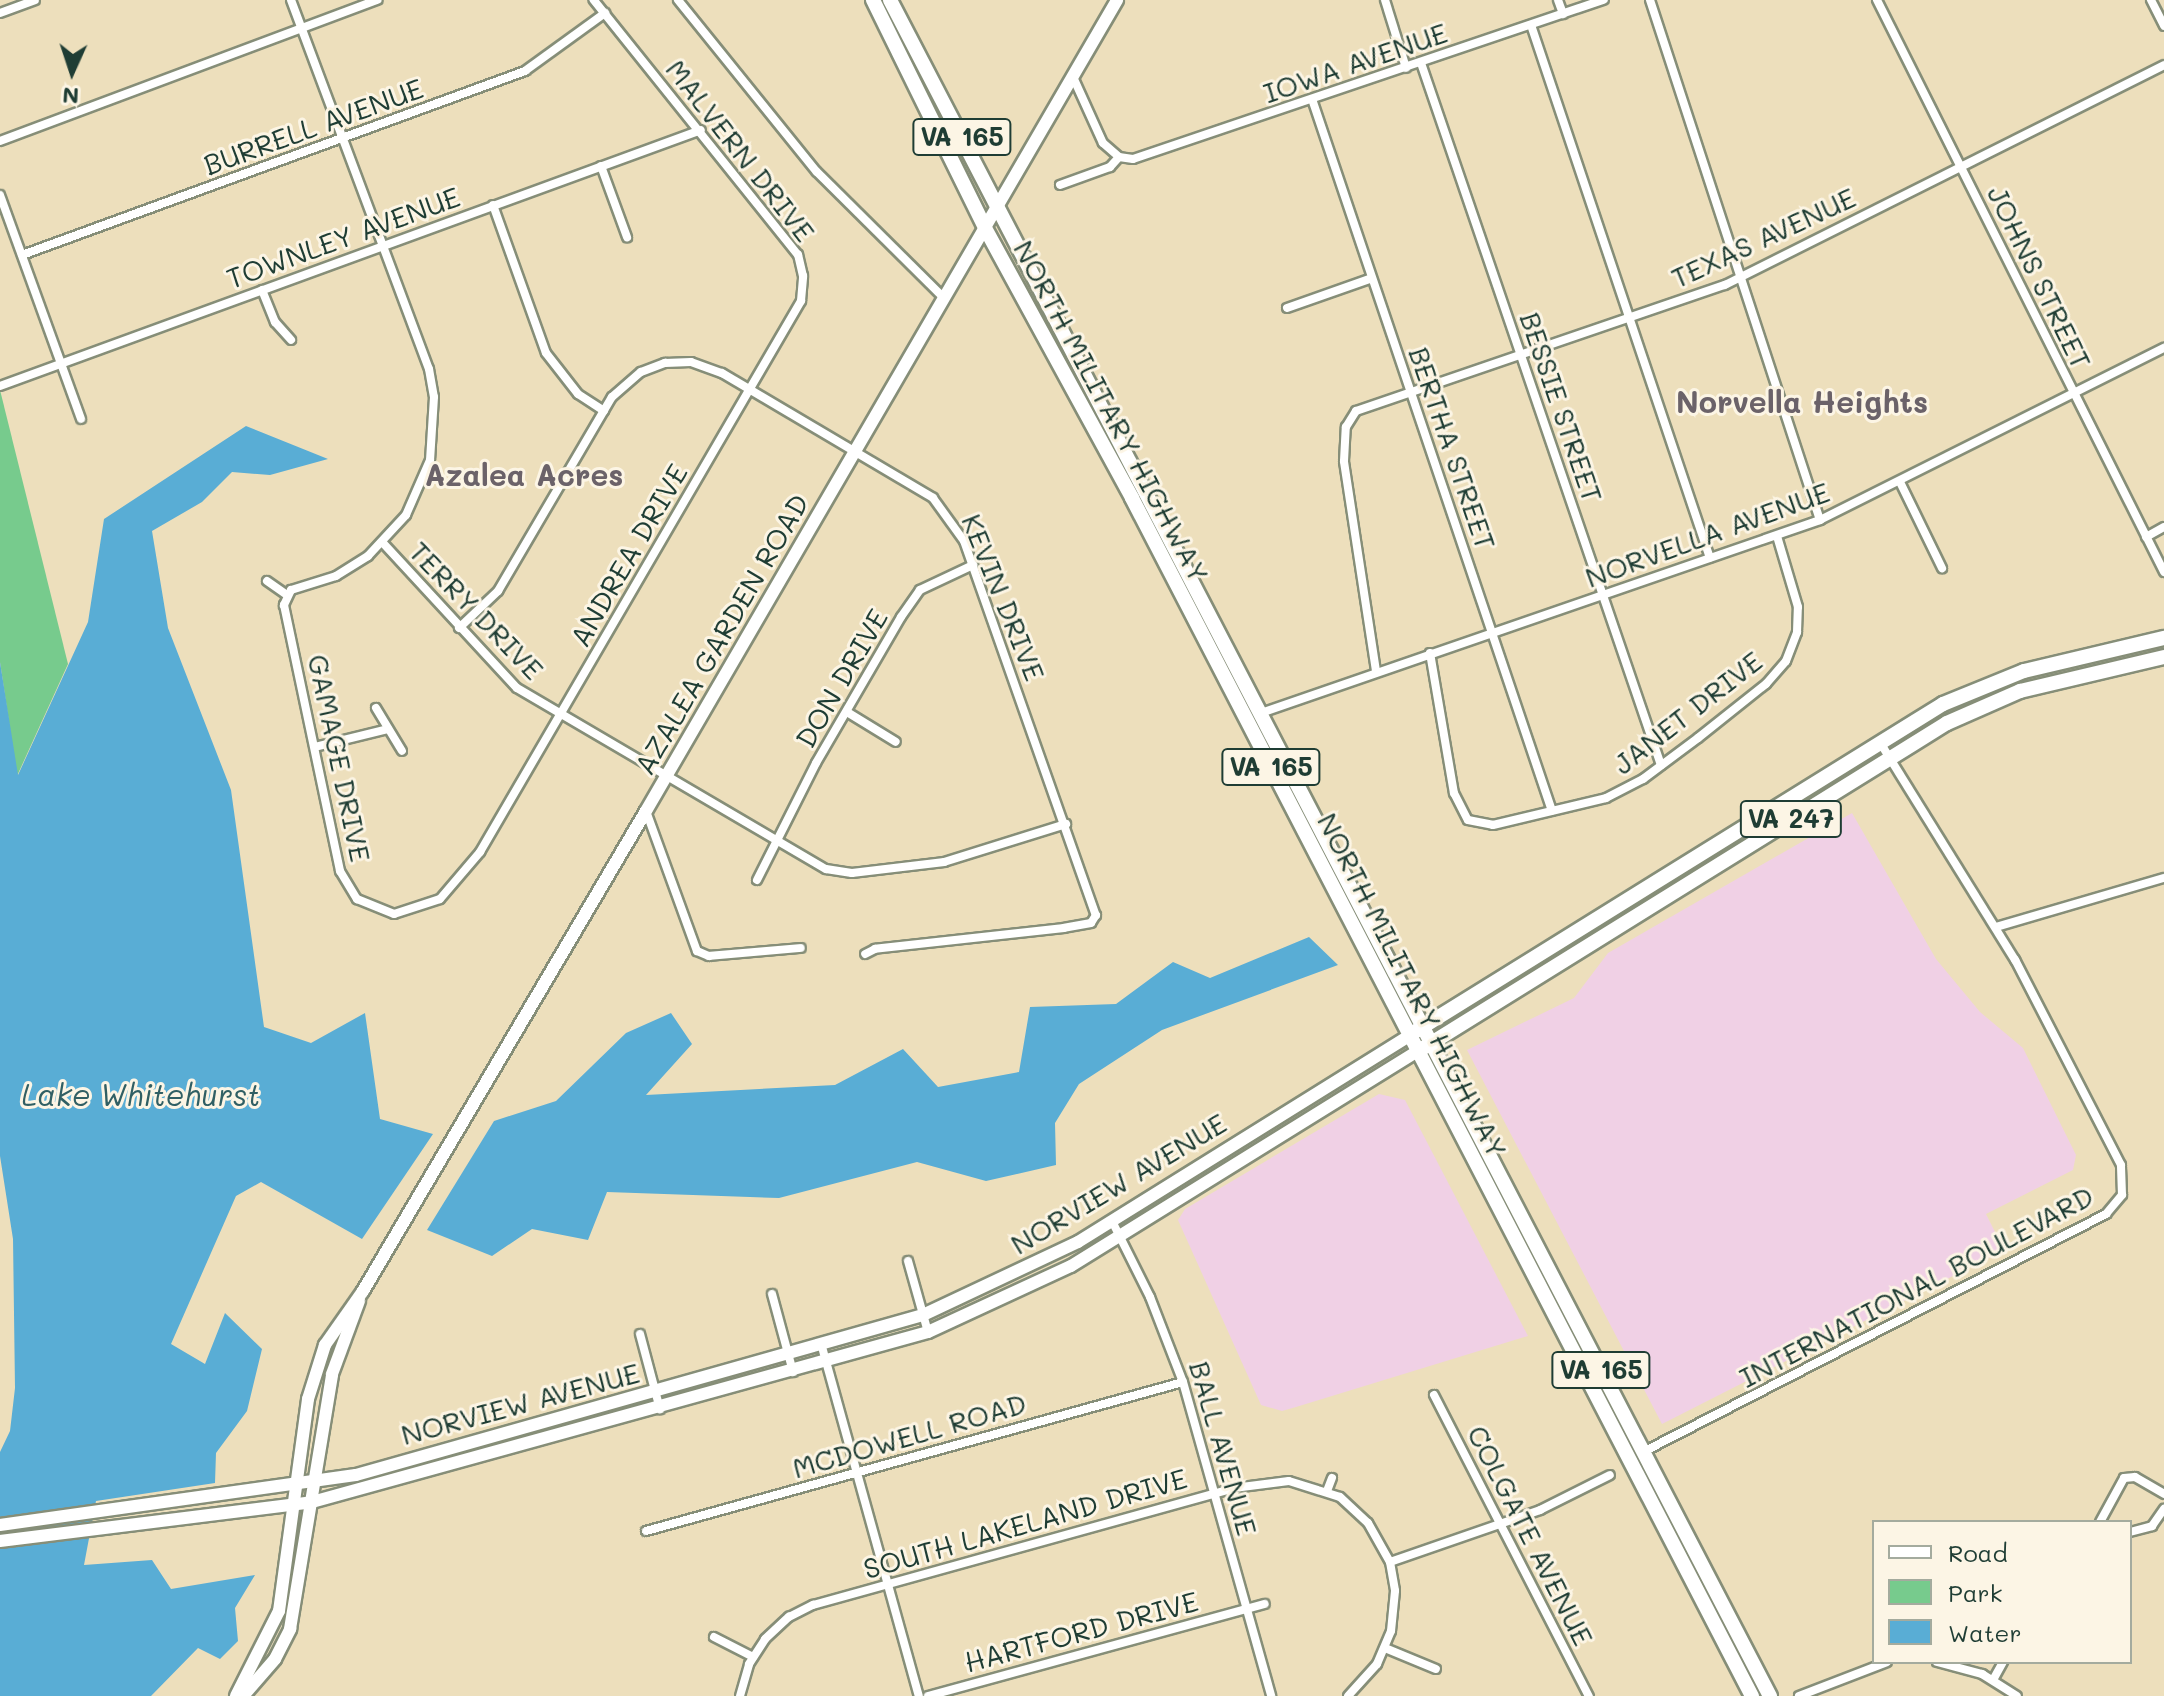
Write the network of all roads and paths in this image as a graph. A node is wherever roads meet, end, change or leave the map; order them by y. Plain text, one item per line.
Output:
1 (35, 0) edge
2 (291, 0) edge
3 (377, 0) edge
4 (594, 0) edge
5 (678, 0) edge
6 (873, 0) edge
7 (890, 0) edge
8 (1117, 0) edge
9 (1385, 0) edge
10 (1558, 0) edge
11 (1604, 0) edge
12 (1650, 0) edge
13 (1877, 0) edge
14 (2151, 0) edge
15 (0, 13) edge
16 (605, 13) junction
17 (1563, 14) junction
18 (1531, 25) junction
19 (2164, 26) edge
20 (303, 27) junction
21 (1421, 63) junction
22 (2164, 65) edge
23 (1406, 68) junction
24 (1073, 77) junction
25 (1312, 99) junction
26 (701, 130) junction
27 (344, 138) junction
28 (0, 141) edge
29 (1119, 157) junction
30 (601, 166) junction
31 (1961, 167) junction
32 (1060, 185) dead end
33 (0, 195) edge
34 (493, 205) junction
35 (997, 206) junction
36 (985, 228) junction
37 (627, 237) dead end
38 (383, 245) junction
39 (22, 255) junction
40 (1740, 277) junction
41 (1372, 278) junction
42 (262, 290) junction
43 (944, 298) junction
44 (1287, 308) dead end
45 (1629, 318) junction
46 (291, 340) dead end
47 (780, 340) joint
48 (2164, 348) edge
49 (1521, 355) junction
50 (61, 364) junction
51 (0, 386) edge
52 (751, 390) junction
53 (1411, 392) junction
54 (2074, 394) junction
55 (604, 411) junction
56 (81, 419) dead end
57 (856, 451) junction
58 (1900, 482) junction
59 (1820, 520) junction
60 (2164, 527) edge
61 (1777, 536) junction
62 (2146, 537) junction
63 (383, 543) junction
64 (1710, 558) junction
65 (973, 565) junction
66 (1942, 568) dead end
67 (2164, 572) edge
68 (267, 581) dead end
69 (1603, 594) junction
70 (287, 595) junction
71 (459, 628) junction
72 (1492, 632) junction
73 (2164, 638) edge
74 (1430, 653) junction
75 (2164, 657) edge
76 (1376, 671) junction
77 (376, 708) dead end
78 (847, 712) junction
79 (559, 715) junction
80 (1254, 717) junction
81 (388, 729) junction
82 (896, 742) dead end
83 (1880, 742) junction
84 (315, 747) junction
85 (402, 751) dead end
86 (1890, 757) junction
87 (1661, 765) junction
88 (665, 777) junction
89 (646, 811) junction
90 (1552, 811) junction
91 (1066, 824) junction
92 (774, 841) junction
93 (2164, 878) edge
94 (757, 880) dead end
95 (382, 913) joint
96 (1996, 927) junction
97 (801, 948) dead end
98 (865, 954) dead end
99 (1416, 1031) junction
100 (1425, 1047) junction
101 (1112, 1221) junction
102 (1120, 1236) junction
103 (908, 1261) dead end
104 (363, 1291) junction
105 (772, 1294) dead end
106 (923, 1315) junction
107 (928, 1332) junction
108 (640, 1334) dead end
109 (822, 1347) junction
110 (789, 1356) junction
111 (826, 1363) junction
112 (793, 1372) junction
113 (1183, 1382) junction
114 (655, 1393) junction
115 (1434, 1395) dead end
116 (660, 1409) junction
117 (1636, 1456) junction
118 (857, 1472) junction
119 (1610, 1475) dead end
120 (1332, 1478) dead end
121 (315, 1483) junction
122 (298, 1486) junction
123 (1327, 1491) junction
124 (1215, 1494) junction
125 (2164, 1494) edge
126 (312, 1502) junction
127 (296, 1504) junction
128 (2164, 1509) edge
129 (2101, 1520) edge
130 (0, 1525) edge
131 (1501, 1525) junction
132 (646, 1531) dead end
133 (2132, 1531) edge
134 (0, 1541) edge
135 (1390, 1562) junction
136 (888, 1584) junction
137 (1265, 1604) dead end
138 (1247, 1609) junction
139 (714, 1637) dead end
140 (1385, 1648) junction
141 (753, 1657) junction
142 (1882, 1664) edge
143 (1943, 1664) edge
144 (2002, 1664) edge
145 (1436, 1669) dead end
146 (1993, 1680) junction
147 (236, 1696) edge
148 (243, 1696) edge
149 (740, 1696) edge
150 (919, 1696) edge
151 (928, 1696) edge
152 (1271, 1696) edge
153 (1348, 1696) edge
154 (1589, 1696) edge
155 (1752, 1696) edge
156 (1770, 1696) edge
157 (1799, 1696) edge
158 (2017, 1696) edge

1 - 15 street
2 - 20 street
3 - 20 street
4 - 16 street, MALVERN DRIVE
5 - 43 street
6 - 36 main road, NORTH MILITARY HIGHWAY / VA 165
7 - 35 main road, NORTH MILITARY HIGHWAY / VA 165
8 - 24 main road, AZALEA GARDEN ROAD
9 - 23 street
10 - 17 street
11 - 17 street, IOWA AVENUE
12 - 40 street
13 - 31 street, JOHNS STREET
14 - 19 street
16 - 26 street, MALVERN DRIVE
16 - 27 street, BURRELL AVENUE
17 - 18 street, IOWA AVENUE
18 - 21 street, IOWA AVENUE
18 - 45 street
20 - 27 street
20 - 28 street
21 - 23 street, IOWA AVENUE
21 - 49 street, BESSIE STREET
22 - 31 street, TEXAS AVENUE
23 - 25 street, IOWA AVENUE
24 - 29 street
24 - 35 main road, AZALEA GARDEN ROAD
25 - 29 street, IOWA AVENUE
25 - 41 street, BERTHA STREET
26 - 30 street, TOWNLEY AVENUE
26 - 47 street, MALVERN DRIVE
27 - 38 street
27 - 39 street, BURRELL AVENUE
29 - 32 street, IOWA AVENUE
30 - 34 street, TOWNLEY AVENUE
30 - 37 street
31 - 40 street, TEXAS AVENUE
31 - 54 street, JOHNS STREET
33 - 39 street
34 - 38 street, TOWNLEY AVENUE
34 - 55 street
35 - 36 main road, AZALEA GARDEN ROAD
35 - 80 main road, NORTH MILITARY HIGHWAY / VA 165
36 - 43 main road, AZALEA GARDEN ROAD
36 - 80 main road, NORTH MILITARY HIGHWAY / VA 165
38 - 42 street, TOWNLEY AVENUE
38 - 63 street
39 - 50 street
40 - 45 street, TEXAS AVENUE
40 - 59 street
41 - 44 street
41 - 53 street, BERTHA STREET
42 - 46 street
42 - 50 street, TOWNLEY AVENUE
43 - 57 main road, AZALEA GARDEN ROAD
45 - 49 street, TEXAS AVENUE
45 - 64 street
47 - 52 street, ANDREA DRIVE
48 - 54 street, NORVELLA AVENUE
49 - 53 street, TEXAS AVENUE
49 - 69 street, BESSIE STREET
50 - 51 street, TOWNLEY AVENUE
50 - 56 street
52 - 55 street, KEVIN DRIVE
52 - 57 street, KEVIN DRIVE
52 - 79 street, ANDREA DRIVE
53 - 72 street, BERTHA STREET
53 - 76 street, TEXAS AVENUE
54 - 58 street, NORVELLA AVENUE
54 - 62 street, JOHNS STREET
55 - 71 street
57 - 65 street, KEVIN DRIVE
57 - 88 main road, AZALEA GARDEN ROAD
58 - 59 street, NORVELLA AVENUE
58 - 66 street
59 - 61 street, NORVELLA AVENUE
60 - 62 street
61 - 64 street, NORVELLA AVENUE
61 - 87 street, JANET DRIVE
62 - 67 street, JOHNS STREET
63 - 70 street
63 - 71 street, TERRY DRIVE
64 - 69 street, NORVELLA AVENUE
65 - 78 street, DON DRIVE
65 - 91 street, KEVIN DRIVE
68 - 70 street
69 - 72 street, NORVELLA AVENUE
69 - 87 street, BESSIE STREET
70 - 84 street, GAMAGE DRIVE
71 - 79 street, TERRY DRIVE
72 - 74 street, NORVELLA AVENUE
72 - 90 street, BERTHA STREET
73 - 83 main road, NORVIEW AVENUE / VA 247
74 - 76 street, NORVELLA AVENUE
74 - 90 street, JANET DRIVE
75 - 86 main road, NORVIEW AVENUE / VA 247
76 - 80 street, NORVELLA AVENUE
77 - 81 street
78 - 82 street
78 - 92 street, DON DRIVE
79 - 88 street, TERRY DRIVE
79 - 95 street, ANDREA DRIVE
80 - 99 main road, NORTH MILITARY HIGHWAY / VA 165
81 - 84 street
81 - 85 street
83 - 86 street
83 - 99 main road, NORVIEW AVENUE / VA 247
84 - 95 street, GAMAGE DRIVE
86 - 96 street
86 - 100 main road, NORVIEW AVENUE / VA 247
87 - 90 street, JANET DRIVE
88 - 89 main road, AZALEA GARDEN ROAD
88 - 92 street, TERRY DRIVE
89 - 97 street
89 - 104 main road, AZALEA GARDEN ROAD
91 - 92 street, TERRY DRIVE
91 - 98 street, KEVIN DRIVE
92 - 94 street, DON DRIVE
93 - 96 street
96 - 117 street, INTERNATIONAL BOULEVARD
99 - 100 main road, NORTH MILITARY HIGHWAY / VA 165
99 - 101 main road, NORVIEW AVENUE
100 - 102 main road, NORVIEW AVENUE
100 - 117 main road, NORTH MILITARY HIGHWAY / VA 165
101 - 102 street, BALL AVENUE
101 - 106 main road, NORVIEW AVENUE
102 - 107 main road, NORVIEW AVENUE
102 - 113 street, BALL AVENUE
103 - 106 street
104 - 121 main road, AZALEA GARDEN ROAD
104 - 122 main road, AZALEA GARDEN ROAD
105 - 110 street
106 - 107 street
106 - 109 main road, NORVIEW AVENUE
107 - 111 main road, NORVIEW AVENUE
108 - 114 street
109 - 110 main road, NORVIEW AVENUE
109 - 111 street
110 - 112 street
110 - 114 main road, NORVIEW AVENUE
111 - 112 main road, NORVIEW AVENUE
111 - 118 street
112 - 116 main road, NORVIEW AVENUE
113 - 118 street, MCDOWELL ROAD
113 - 124 street, BALL AVENUE
114 - 116 street
114 - 121 main road, NORVIEW AVENUE
115 - 131 street, COLGATE AVENUE
116 - 126 main road, NORVIEW AVENUE
117 - 155 main road, NORTH MILITARY HIGHWAY / VA 165
117 - 156 main road, NORTH MILITARY HIGHWAY / VA 165
118 - 132 street, MCDOWELL ROAD
118 - 136 street
119 - 131 street
120 - 123 street
121 - 122 main road, NORVIEW AVENUE
121 - 126 main road, AZALEA GARDEN ROAD
122 - 127 main road, AZALEA GARDEN ROAD
122 - 130 main road, NORVIEW AVENUE
123 - 124 street, SOUTH LAKELAND DRIVE
123 - 135 street, SOUTH LAKELAND DRIVE
124 - 136 street, SOUTH LAKELAND DRIVE
124 - 138 street, BALL AVENUE
125 - 129 street
126 - 127 main road, NORVIEW AVENUE
126 - 148 main road, AZALEA GARDEN ROAD
127 - 134 main road, NORVIEW AVENUE
127 - 147 main road, AZALEA GARDEN ROAD
128 - 133 street
131 - 135 street
131 - 154 street, COLGATE AVENUE
135 - 140 street
136 - 141 street, SOUTH LAKELAND DRIVE
136 - 150 street
137 - 138 street, HARTFORD DRIVE
138 - 151 street, HARTFORD DRIVE
138 - 152 street, BALL AVENUE
139 - 141 street
140 - 145 street
140 - 153 street
141 - 149 street, SOUTH LAKELAND DRIVE
142 - 157 street
143 - 146 street
144 - 146 street
146 - 158 street

